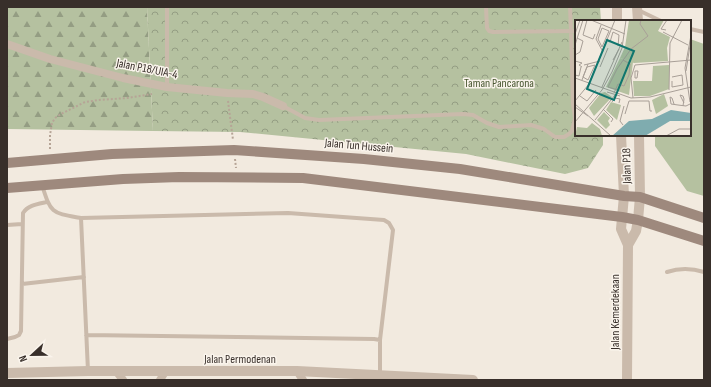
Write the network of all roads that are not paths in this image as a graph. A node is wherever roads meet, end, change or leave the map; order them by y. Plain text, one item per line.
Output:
1 (167, 7) edge
2 (486, 7) edge
3 (570, 7) edge
4 (617, 7) edge
5 (637, 8) edge
6 (617, 20) edge
7 (638, 20) edge
8 (659, 20) edge
9 (691, 29) edge
10 (574, 31) edge
11 (704, 32) edge
12 (7, 44) edge
13 (167, 87) junction
14 (283, 106) joint
15 (622, 136) edge
16 (639, 136) edge
17 (7, 163) edge
18 (42, 185) junction
19 (7, 188) edge
20 (624, 196) junction
21 (640, 197) junction
22 (47, 202) junction
23 (622, 217) junction
24 (81, 218) junction
25 (704, 218) edge
26 (638, 220) junction
27 (22, 224) junction
28 (7, 226) edge
29 (704, 241) edge
30 (628, 245) junction
31 (667, 272) dead end
32 (704, 272) edge
33 (84, 277) junction
34 (22, 284) junction
35 (86, 335) junction
36 (7, 339) edge
37 (380, 340) junction
38 (88, 371) junction
39 (297, 371) junction
40 (7, 373) edge
41 (380, 375) junction
42 (120, 376) edge
43 (163, 376) edge
44 (356, 377) edge
45 (303, 380) edge
46 (473, 380) edge
47 (627, 380) edge

1 - 13 lane
2 - 10 lane
3 - 10 lane
4 - 6 street
5 - 7 street
5 - 8 lane
9 - 11 lane
10 - 14 lane
12 - 13 street, Jalan P18/UIA-4
13 - 14 street, Jalan P18/UIA-4
15 - 20 street, Jalan P18
16 - 21 street, Jalan P18
17 - 20 main road, Jalan Tun Hussein
18 - 19 main road
18 - 22 lane
18 - 23 main road
20 - 21 main road, Jalan Tun Hussein
20 - 23 street, Jalan P18
21 - 25 main road, Jalan Tun Hussein
21 - 26 street, Jalan P18
22 - 24 lane
22 - 27 lane
23 - 26 main road
23 - 30 street, Jalan Kemerdekaan
24 - 33 lane
24 - 37 lane
26 - 29 main road
26 - 30 street, Jalan Kemerdekaan
27 - 28 lane
27 - 34 lane
30 - 47 street, Jalan Kemerdekaan
31 - 32 lane
33 - 34 lane
33 - 35 lane
34 - 36 lane
35 - 37 lane
35 - 38 lane
37 - 41 lane
38 - 40 street, Jalan Permodenan
38 - 42 street, Jalan Permodenan
39 - 43 street, Jalan Permodenan
39 - 44 street, Jalan Permodenan
39 - 45 street
41 - 44 street, Jalan Permodenan
41 - 46 street, Jalan Permodenan
42 - 43 street, Jalan Permodenan

